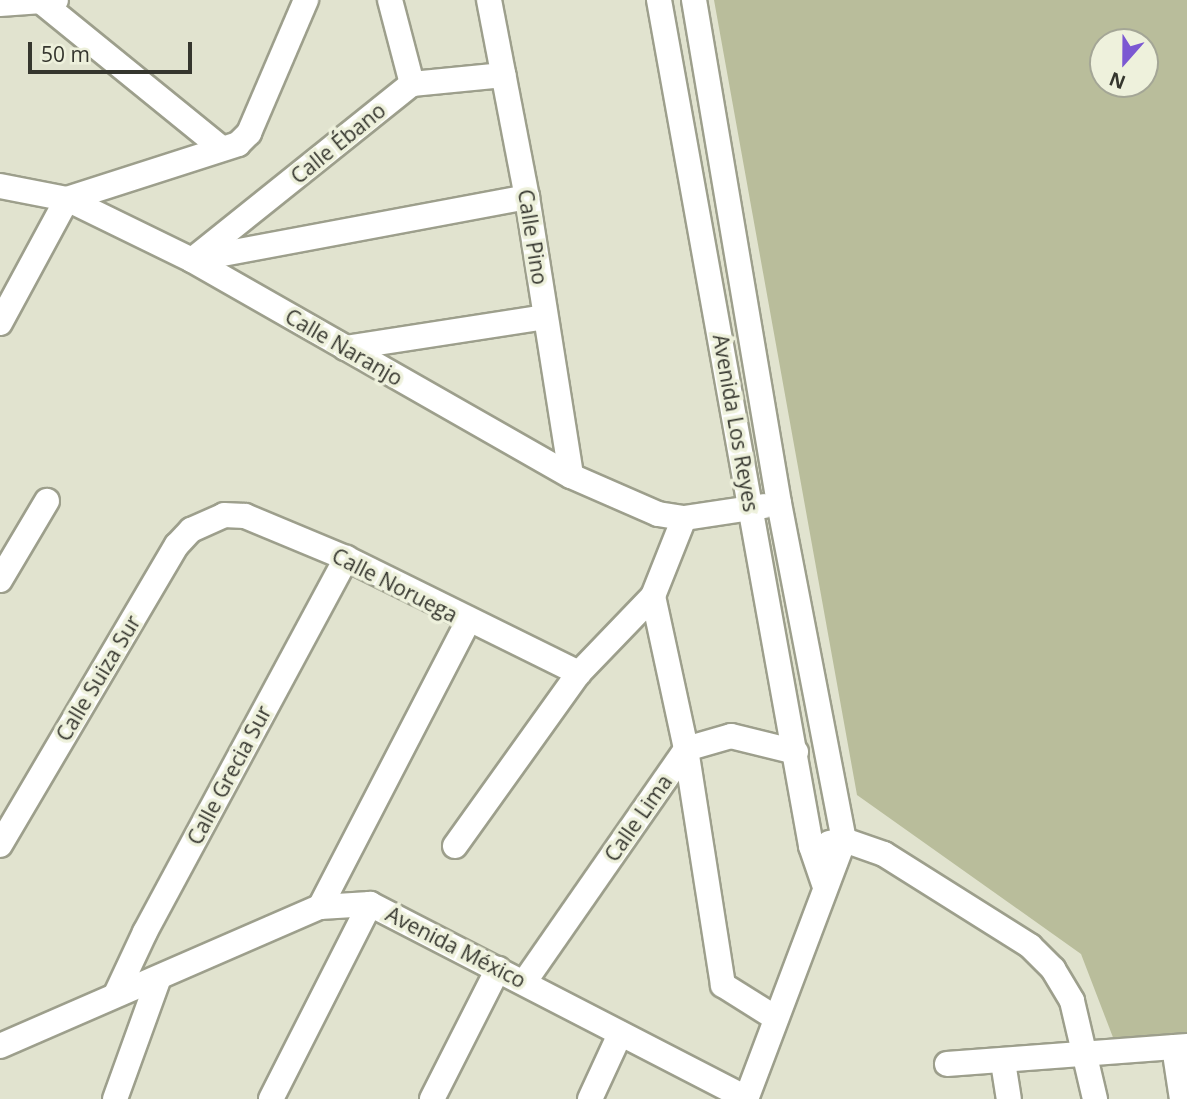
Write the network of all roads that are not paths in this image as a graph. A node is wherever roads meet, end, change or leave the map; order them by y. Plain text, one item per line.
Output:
1 (306, 0) edge
2 (390, 0) edge
3 (489, 0) edge
4 (659, 0) edge
5 (694, 0) edge
6 (50, 2) edge
7 (0, 4) edge
8 (503, 75) junction
9 (412, 84) junction
10 (221, 148) junction
11 (0, 186) edge
12 (527, 197) junction
13 (67, 199) junction
14 (192, 260) junction
15 (545, 317) junction
16 (0, 323) edge
17 (345, 348) junction
18 (571, 476) junction
19 (47, 501) dead end
20 (779, 503) junction
21 (751, 509) junction
22 (684, 518) junction
23 (207, 520) joint
24 (346, 558) junction
25 (0, 580) edge
26 (653, 596) junction
27 (468, 622) junction
28 (579, 673) junction
29 (686, 749) junction
30 (796, 752) junction
31 (844, 840) junction
32 (0, 845) edge
33 (455, 846) dead end
34 (811, 846) junction
35 (824, 884) junction
36 (370, 904) junction
37 (320, 907) junction
38 (498, 968) junction
39 (158, 980) junction
40 (525, 981) junction
41 (116, 994) junction
42 (774, 1017) junction
43 (620, 1034) junction
44 (0, 1046) edge
45 (1181, 1047) edge
46 (1086, 1055) junction
47 (1003, 1062) junction
48 (947, 1064) dead end
49 (115, 1099) edge
50 (271, 1099) edge
51 (432, 1099) edge
52 (590, 1099) edge
53 (747, 1099) edge
54 (1009, 1099) edge
55 (1095, 1099) edge
56 (1182, 1099) edge

1 - 10 street
2 - 9 street
3 - 8 street, Calle Pino
4 - 21 street, Avenida Los Reyes
5 - 20 street, Avenida Los Reyes
6 - 7 street
6 - 10 street
8 - 9 street
8 - 12 street, Calle Pino
9 - 14 street, Calle Ébano
10 - 13 street
11 - 13 street, Calle Naranjo
12 - 14 street
12 - 15 street, Calle Pino
13 - 14 street, Calle Naranjo
13 - 16 street
14 - 17 street, Calle Naranjo
15 - 17 street
15 - 18 street, Calle Pino
17 - 18 street, Calle Naranjo
18 - 22 street, Calle Naranjo
19 - 25 street
20 - 21 street
20 - 31 street, Avenida Los Reyes
21 - 22 street
21 - 30 street, Avenida Los Reyes
22 - 26 street
23 - 24 street, Calle Noruega
23 - 32 street, Calle Suiza Sur
24 - 27 street, Calle Noruega
24 - 41 street, Calle Grecia Sur
26 - 28 street
26 - 29 street
27 - 28 street, Calle Noruega
27 - 37 street
28 - 33 street
29 - 30 street
29 - 40 street, Calle Lima
29 - 42 street
30 - 34 street, Avenida Los Reyes
31 - 34 street
31 - 35 street
31 - 46 street
34 - 35 street, Avenida Los Reyes
35 - 42 street
36 - 37 street, Avenida México
36 - 38 street, Avenida México
36 - 50 street
37 - 39 street, Avenida México
38 - 40 street, Avenida México
38 - 51 street
39 - 41 street, Avenida México
39 - 49 street
40 - 43 street, Avenida México
41 - 44 street, Avenida México
42 - 53 street
43 - 52 street
43 - 53 street, Avenida México
45 - 46 street
45 - 56 street
46 - 47 street
46 - 55 street
47 - 48 street
47 - 54 street

